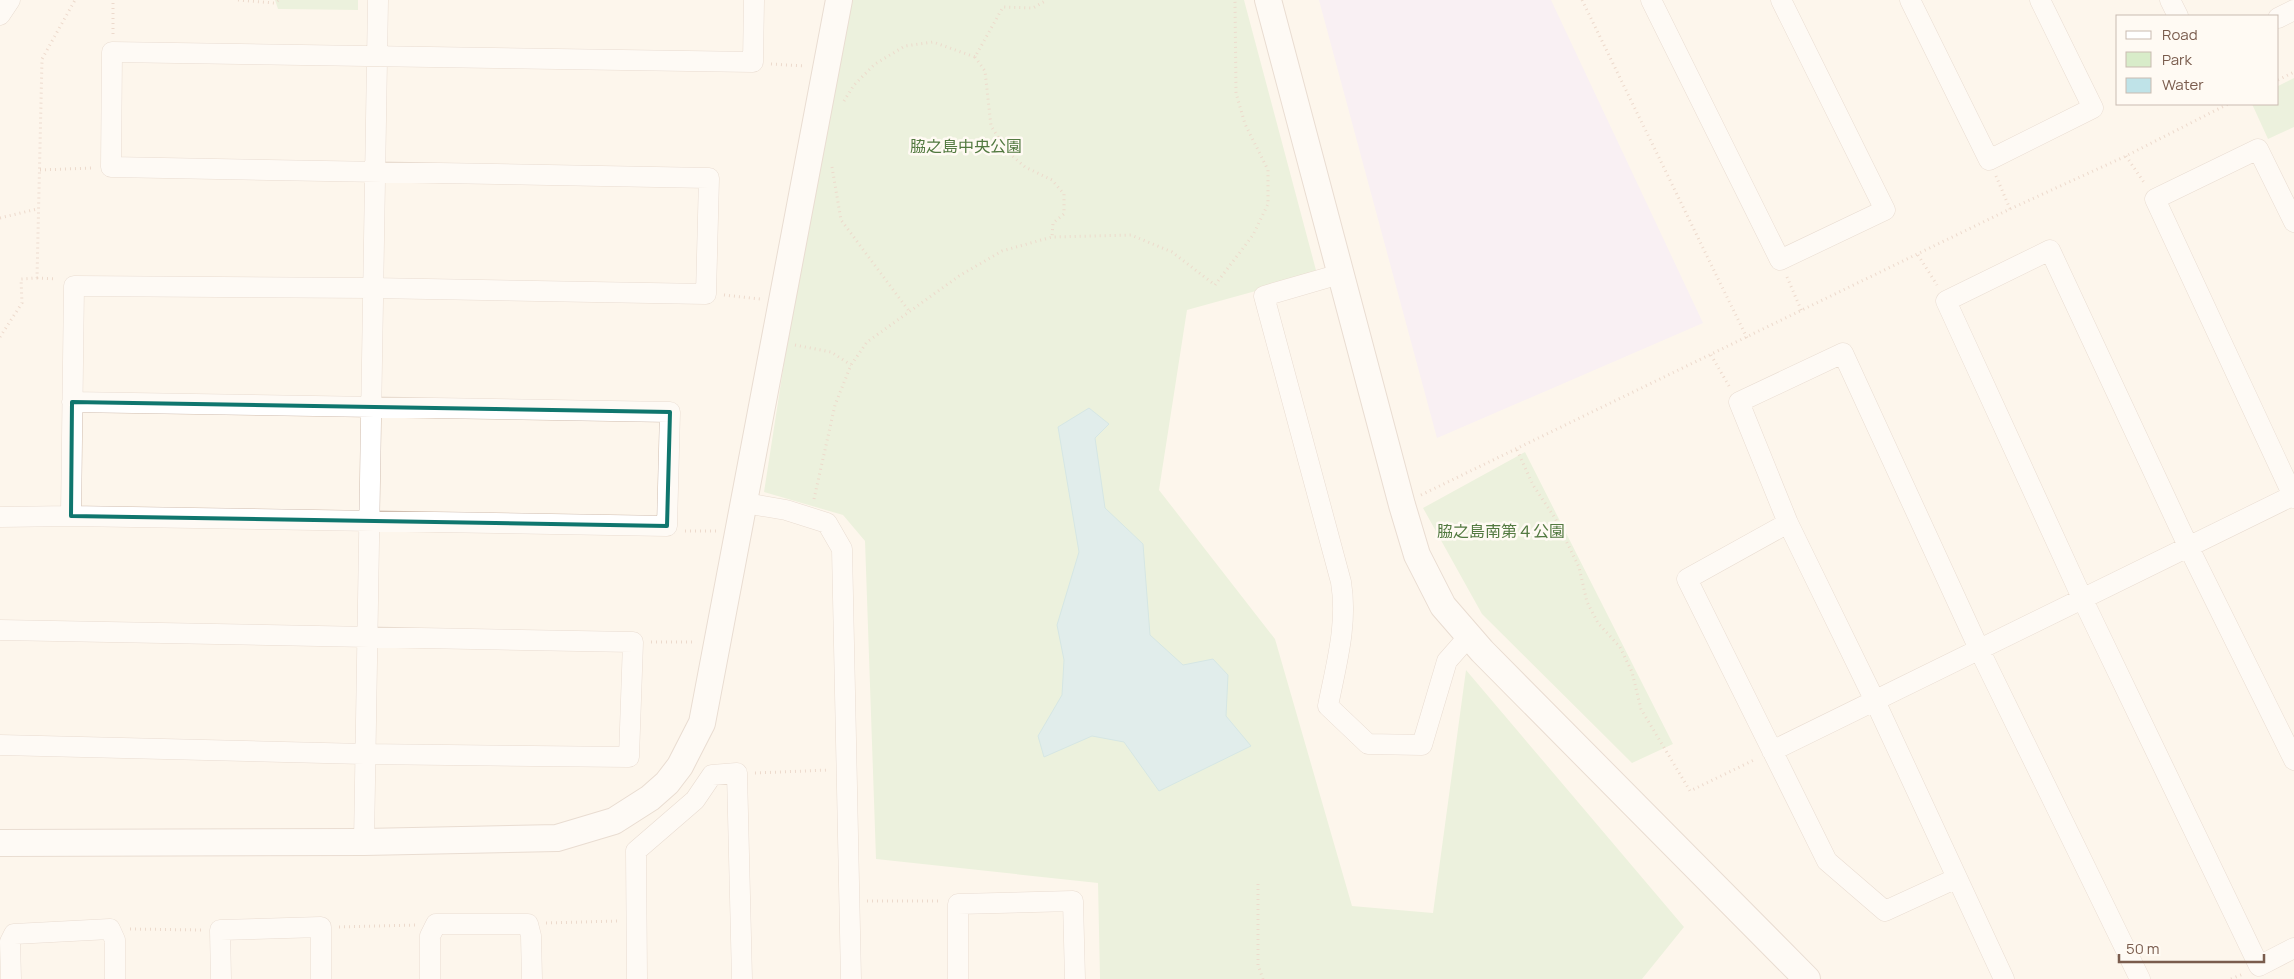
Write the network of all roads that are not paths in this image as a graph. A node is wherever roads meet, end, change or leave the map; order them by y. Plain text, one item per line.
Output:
1 (10, 0) edge
2 (378, 0) edge
3 (754, 0) edge
4 (839, 0) edge
5 (1268, 0) edge
6 (1651, 0) edge
7 (1781, 0) edge
8 (1910, 0) edge
9 (2040, 0) edge
10 (2170, 0) edge
11 (2294, 10) edge
12 (2178, 15) edge
13 (0, 16) edge
14 (2279, 18) edge
15 (379, 56) junction
16 (375, 172) junction
17 (2294, 222) edge
18 (1340, 274) junction
19 (372, 288) junction
20 (72, 402) junction
21 (370, 406) junction
22 (2294, 496) edge
23 (745, 503) junction
24 (71, 516) junction
25 (0, 517) edge
26 (369, 521) junction
27 (1788, 523) junction
28 (2189, 548) junction
29 (2083, 600) junction
30 (0, 630) edge
31 (367, 636) junction
32 (1469, 636) junction
33 (1980, 651) junction
34 (1875, 701) junction
35 (0, 745) edge
36 (1772, 751) junction
37 (364, 754) junction
38 (2294, 760) edge
39 (0, 842) edge
40 (364, 842) junction
41 (1957, 878) junction
42 (2294, 948) edge
43 (11, 979) edge
44 (116, 979) edge
45 (220, 979) edge
46 (322, 979) edge
47 (430, 979) edge
48 (532, 979) edge
49 (637, 979) edge
50 (742, 979) edge
51 (851, 979) edge
52 (958, 979) edge
53 (1075, 979) edge
54 (1807, 979) edge
55 (2004, 979) edge
56 (2140, 979) edge

1 - 13 street
2 - 15 street
3 - 15 street
4 - 23 street
5 - 18 street
6 - 7 street
8 - 9 street
10 - 12 street
11 - 14 street
15 - 16 street
15 - 16 street
16 - 19 street
16 - 19 street
17 - 22 street
18 - 32 street
18 - 32 street
19 - 20 street
19 - 21 street
20 - 21 street
20 - 24 street
21 - 26 street
21 - 26 street
22 - 28 street
23 - 40 street
23 - 51 street
24 - 25 street
24 - 26 street
26 - 31 street
27 - 33 street
27 - 34 street
27 - 36 street
28 - 29 street
28 - 29 street
28 - 38 street
29 - 33 street
29 - 42 street
30 - 31 street
31 - 37 street
31 - 37 street
32 - 54 street
33 - 34 street
33 - 56 street
34 - 36 street
34 - 41 street
35 - 37 street
36 - 41 street
37 - 40 street
39 - 40 street
41 - 55 street
43 - 44 street
45 - 46 street
47 - 48 street
49 - 50 street
52 - 53 street

